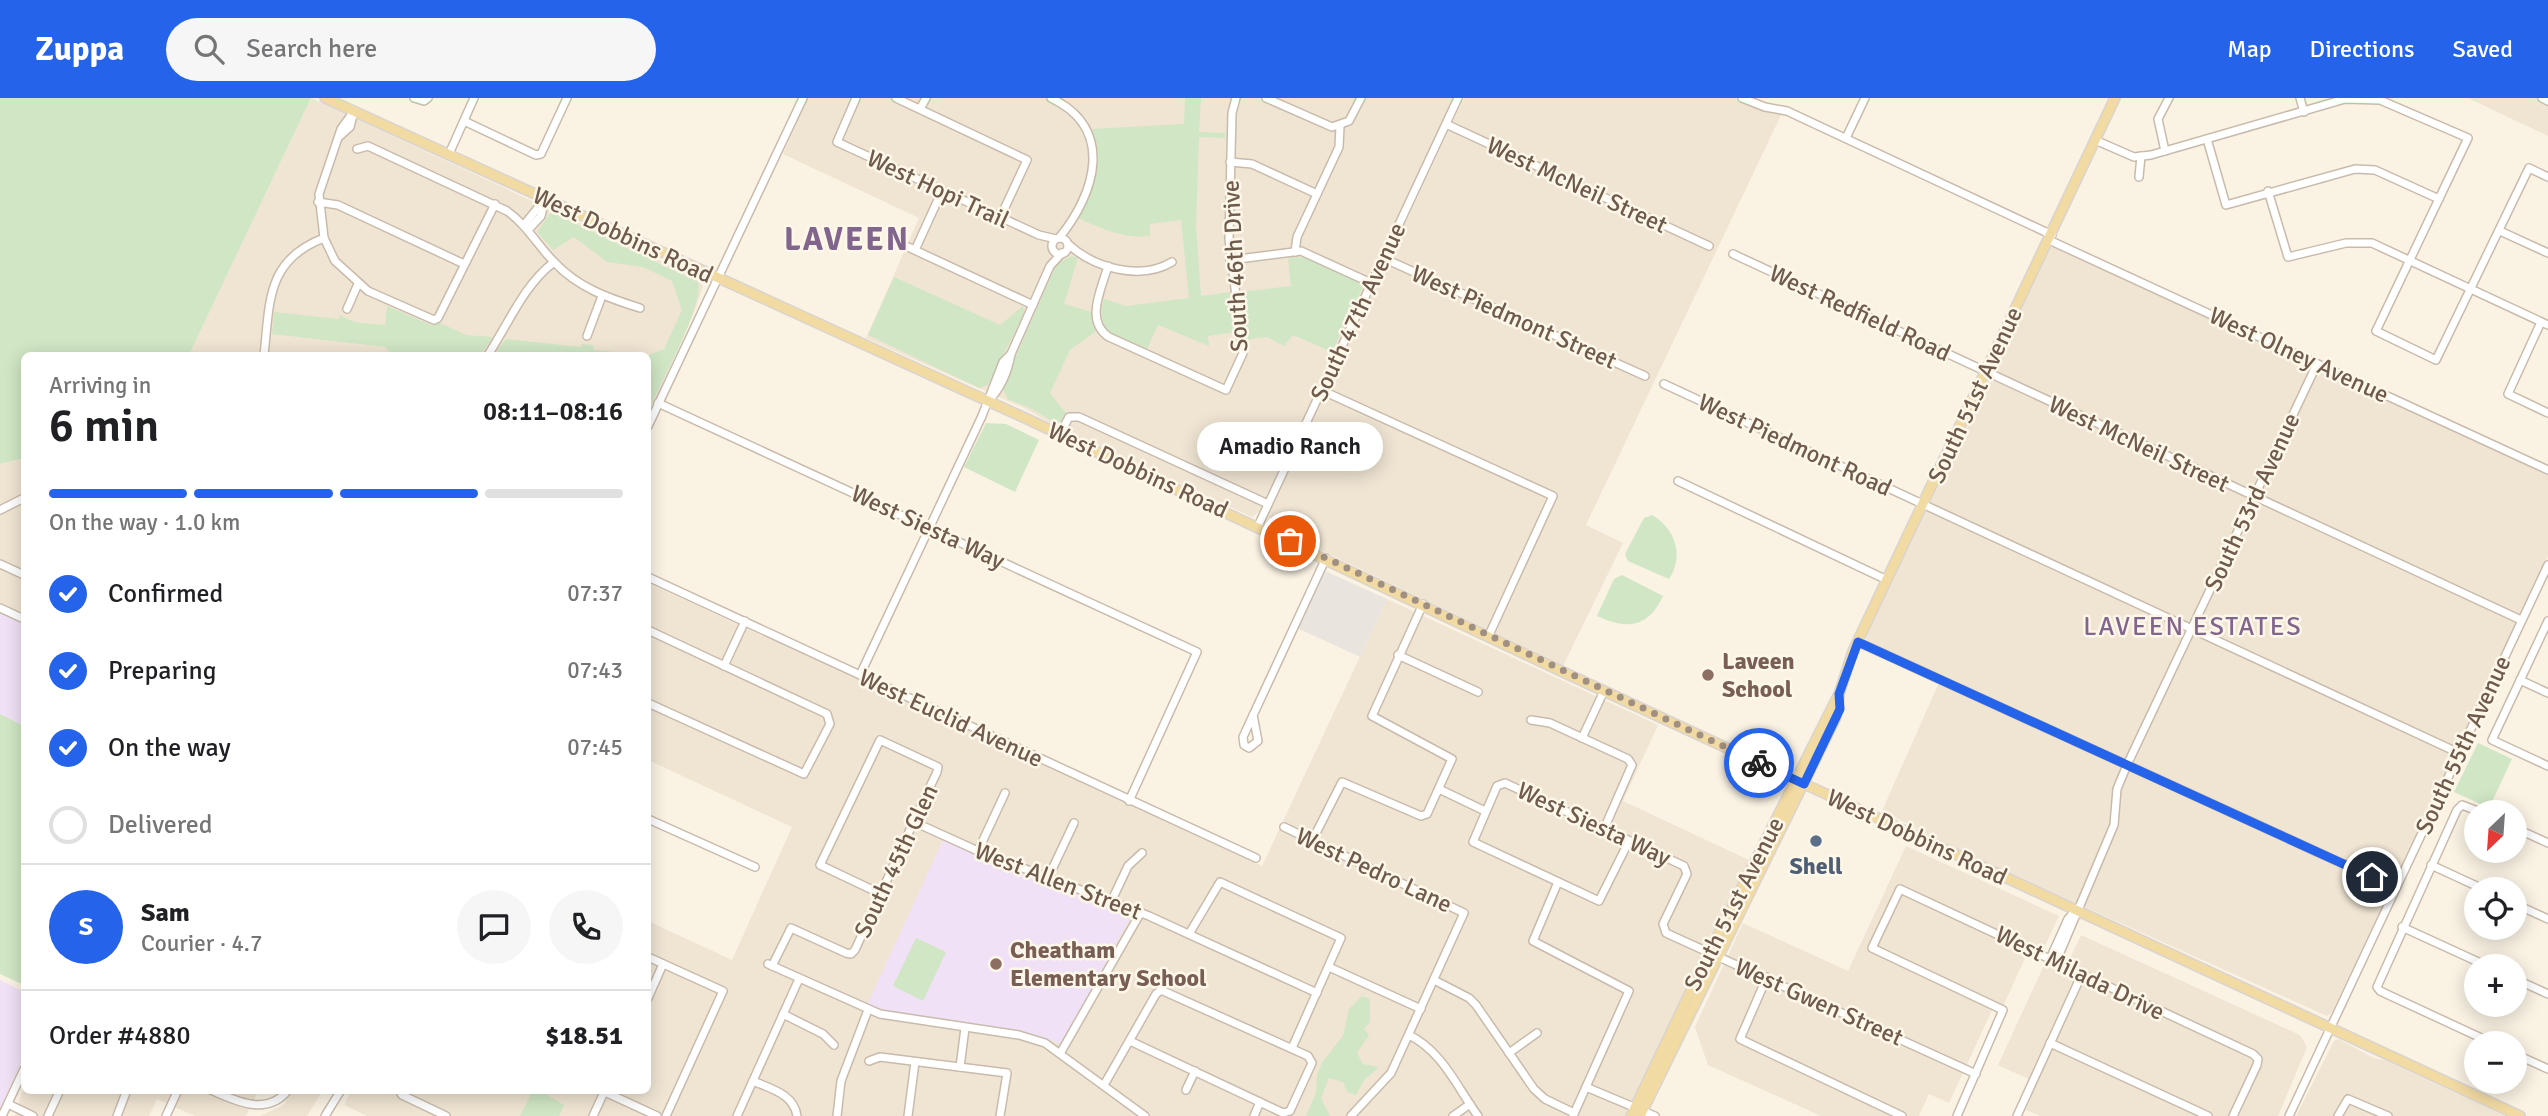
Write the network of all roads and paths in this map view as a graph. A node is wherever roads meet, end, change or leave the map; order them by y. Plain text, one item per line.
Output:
1 (324, 98) edge
2 (414, 98) edge
3 (474, 98) edge
4 (567, 98) edge
5 (803, 98) edge
6 (856, 98) edge
7 (896, 98) edge
8 (926, 98) edge
9 (1051, 98) edge
10 (1236, 98) edge
11 (1266, 98) edge
12 (1361, 98) edge
13 (1458, 98) edge
14 (1742, 98) edge
15 (1865, 98) edge
16 (2113, 98) edge
17 (2169, 98) edge
18 (2300, 98) edge
19 (2542, 98) edge
20 (426, 100) edge
21 (1065, 101) edge
22 (2548, 101) edge
23 (920, 110) junction
24 (354, 111) junction
25 (2304, 112) junction
26 (464, 121) junction
27 (1446, 124) junction
28 (1340, 126) junction
29 (1846, 138) junction
30 (2207, 139) junction
31 (2095, 140) junction
32 (356, 149) dead end
33 (2165, 151) junction
34 (449, 154) junction
35 (2141, 156) junction
36 (1230, 162) junction
37 (2139, 177) dead end
38 (2548, 177) edge
39 (942, 191) junction
40 (2268, 191) junction
41 (1317, 194) junction
42 (545, 199) junction
43 (2439, 199) junction
44 (318, 202) junction
45 (495, 204) junction
46 (1000, 218) junction
47 (1068, 226) junction
48 (526, 228) junction
49 (2500, 231) junction
50 (2050, 237) junction
51 (324, 238) junction
52 (1055, 243) junction
53 (1068, 243) junction
54 (1709, 246) dead end
55 (1295, 252) junction
56 (1063, 253) junction
57 (2548, 253) edge
58 (1081, 254) junction
59 (1733, 254) dead end
60 (1383, 258) junction
61 (1230, 260) junction
62 (2410, 261) junction
63 (554, 262) junction
64 (1171, 262) dead end
65 (464, 264) junction
66 (1050, 266) junction
67 (1108, 266) junction
68 (718, 279) junction
69 (1371, 282) junction
70 (358, 284) junction
71 (2472, 289) junction
72 (602, 296) junction
73 (1033, 304) junction
74 (347, 309) dead end
75 (640, 309) dead end
76 (2545, 324) edge
77 (587, 336) dead end
78 (264, 352) edge
79 (490, 352) edge
80 (2317, 364) junction
81 (1987, 372) junction
82 (1645, 376) dead end
83 (1664, 384) dead end
84 (1321, 390) junction
85 (988, 401) junction
86 (658, 403) junction
87 (2548, 413) edge
88 (651, 419) edge
89 (1060, 434) junction
90 (2548, 470) edge
91 (1678, 481) dead end
92 (2255, 498) junction
93 (21, 500) edge
94 (1268, 504) junction
95 (1924, 505) junction
96 (0, 510) edge
97 (1258, 526) junction
98 (929, 527) junction
99 (1326, 558) junction
100 (0, 564) edge
101 (2548, 565) edge
102 (21, 574) edge
103 (651, 578) edge
104 (1888, 580) junction
105 (1423, 604) junction
106 (0, 608) edge
107 (21, 618) edge
108 (2522, 620) junction
109 (745, 621) junction
110 (2548, 621) edge
111 (2192, 630) junction
112 (651, 631) edge
113 (1489, 635) junction
114 (1858, 642) junction
115 (1398, 655) junction
116 (724, 666) junction
117 (860, 675) junction
118 (2520, 680) junction
119 (1604, 691) junction
120 (1478, 692) dead end
121 (2548, 693) edge
122 (651, 703) edge
123 (1253, 715) dead end
124 (1531, 720) dead end
125 (1582, 738) junction
126 (2461, 754) junction
127 (2127, 765) junction
128 (2548, 766) edge
129 (1800, 782) junction
130 (1439, 789) junction
131 (1005, 793) dead end
132 (1129, 801) junction
133 (2464, 806) edge
134 (1485, 811) junction
135 (651, 820) edge
136 (914, 822) junction
137 (1074, 823) dead end
138 (1284, 827) dead end
139 (1604, 829) junction
140 (2527, 833) edge
141 (1312, 841) junction
142 (1629, 841) junction
143 (2548, 843) edge
144 (978, 851) junction
145 (1142, 853) dead end
146 (1256, 858) dead end
147 (1757, 860) junction
148 (2431, 865) junction
149 (755, 867) dead end
150 (1048, 878) junction
151 (2464, 880) edge
152 (1558, 882) junction
153 (2394, 887) junction
154 (881, 894) junction
155 (1111, 901) junction
156 (1745, 902) junction
157 (2527, 909) edge
158 (2076, 911) junction
159 (1140, 912) junction
160 (2548, 919) edge
161 (2402, 927) junction
162 (1663, 929) joint
163 (1189, 934) junction
164 (1713, 955) junction
165 (2464, 955) edge
166 (651, 958) edge
167 (2053, 960) junction
168 (663, 964) junction
169 (1329, 967) junction
170 (2081, 976) junction
171 (1767, 977) junction
172 (799, 979) junction
173 (1434, 980) junction
174 (2527, 984) edge
175 (651, 991) edge
176 (1317, 993) junction
177 (2548, 994) edge
178 (1421, 1009) junction
179 (868, 1010) junction
180 (783, 1014) junction
181 (965, 1028) junction
182 (2329, 1028) junction
183 (2466, 1031) edge
184 (1537, 1033) dead end
185 (1409, 1035) junction
186 (1130, 1041) junction
187 (2050, 1043) junction
188 (834, 1045) dead end
189 (1292, 1048) junction
190 (1061, 1052) junction
191 (1510, 1053) junction
192 (2527, 1059) edge
193 (869, 1061) dead end
194 (915, 1062) junction
195 (960, 1067) junction
196 (2548, 1069) edge
197 (1195, 1071) junction
198 (1976, 1074) junction
199 (21, 1076) edge
200 (753, 1081) junction
201 (1104, 1085) junction
202 (1586, 1087) junction
203 (1186, 1090) dead end
204 (58, 1094) edge
205 (125, 1094) edge
206 (176, 1094) edge
207 (220, 1094) edge
208 (284, 1094) edge
209 (340, 1094) edge
210 (401, 1094) edge
211 (604, 1094) edge
212 (611, 1094) edge
213 (1260, 1102) junction
214 (8, 1104) junction
215 (1470, 1104) junction
216 (333, 1112) edge
217 (1573, 1114) edge
218 (1639, 1114) edge
219 (2018, 1114) edge
220 (2, 1116) edge
221 (33, 1116) edge
222 (48, 1116) edge
223 (117, 1116) edge
224 (166, 1116) edge
225 (325, 1116) edge
226 (446, 1116) edge
227 (593, 1116) edge
228 (657, 1116) edge
229 (666, 1116) edge
230 (737, 1116) edge
231 (797, 1116) edge
232 (837, 1116) edge
233 (908, 1116) edge
234 (1000, 1116) edge
235 (1145, 1116) edge
236 (1254, 1116) edge
237 (1351, 1116) edge
238 (1453, 1116) edge
239 (1478, 1116) edge
240 (1655, 1116) edge
241 (1902, 1116) edge
242 (1957, 1116) edge
243 (2029, 1116) edge
244 (2208, 1116) edge
245 (2233, 1116) edge
246 (2289, 1116) edge
247 (2338, 1116) edge
248 (2388, 1116) edge
249 (2520, 1116) edge

1 - 24 main road, West Dobbins Road
2 - 20 street
3 - 26 street
4 - 26 street
5 - 68 street
6 - 39 street, West Hopi Trail
7 - 23 street
8 - 23 street
9 - 21 street
10 - 36 street, South 46th Drive
11 - 28 street
12 - 28 street
13 - 27 street, South 47th Avenue
14 - 29 street, West Olney Avenue
15 - 29 street
16 - 31 main road, South 51st Avenue
17 - 33 street
18 - 25 street
19 - 22 street
21 - 47 street
23 - 46 street
24 - 34 main road, West Dobbins Road
24 - 44 street
25 - 30 street
25 - 43 street
26 - 34 street
27 - 54 street, West McNeil Street
27 - 60 street, South 47th Avenue
28 - 41 street
29 - 50 street, West Olney Avenue
30 - 33 street
30 - 40 street
31 - 35 street
31 - 50 main road, South 51st Avenue
32 - 45 street
33 - 35 street
34 - 42 main road, West Dobbins Road
35 - 37 street
36 - 41 street
36 - 61 street, South 46th Drive
38 - 49 street
39 - 46 street, West Hopi Trail
39 - 73 street
40 - 43 street
40 - 62 street
41 - 55 street
42 - 48 street
42 - 68 main road, West Dobbins Road
43 - 62 street
44 - 51 street
44 - 65 street
45 - 48 street
45 - 65 street
46 - 52 street, West Hopi Trail
47 - 52 street
47 - 53 street
48 - 63 street
49 - 57 street
49 - 71 street
50 - 80 street, West Olney Avenue
50 - 81 main road, South 51st Avenue
51 - 70 street
51 - 78 street
52 - 53 street, West Hopi Trail
52 - 56 street, West Hopi Trail
52 - 66 street
53 - 56 street
53 - 58 street, West Hopi Trail
55 - 61 street
55 - 69 street
56 - 58 street, West Hopi Trail
56 - 66 street
58 - 67 street, West Hopi Trail
59 - 81 street, West Redfield Road
60 - 69 street, South 47th Avenue
60 - 82 street, West Piedmont Street
61 - 67 street, South 46th Drive
62 - 71 street
62 - 71 street
63 - 72 street
63 - 79 street
64 - 67 street, West Hopi Trail
65 - 70 street
66 - 73 street
68 - 85 main road, West Dobbins Road
68 - 86 street
69 - 84 street, South 47th Avenue
70 - 74 street
71 - 76 street
72 - 75 street
72 - 77 street
73 - 85 street
76 - 87 street
80 - 90 street, West Olney Avenue
80 - 92 street, South 53rd Avenue
81 - 92 street, West McNeil Street
81 - 95 main road, South 51st Avenue
83 - 95 street, West Piedmont Road
84 - 94 street, South 47th Avenue
84 - 113 street
85 - 89 main road, West Dobbins Road
85 - 98 street
86 - 88 street
86 - 98 street, West Siesta Way
89 - 94 street
89 - 97 main road, West Dobbins Road
91 - 104 street
92 - 108 street, West McNeil Street
92 - 111 street, South 53rd Avenue
93 - 96 street
94 - 97 street, South 47th Avenue
95 - 104 main road, South 51st Avenue
95 - 111 street, West Piedmont Road
97 - 99 main road, West Dobbins Road
98 - 117 street
98 - 132 street, West Siesta Way
99 - 105 main road, West Dobbins Road
99 - 123 street
100 - 102 street
101 - 108 street, South 55th Avenue
103 - 109 street, West Euclid Avenue
104 - 114 main road, South 51st Avenue
105 - 113 main road, West Dobbins Road
105 - 115 street
106 - 107 street
108 - 126 street, South 55th Avenue
109 - 116 street
109 - 117 street, West Euclid Avenue
110 - 118 street
111 - 126 street, West Piedmont Road
111 - 127 street, South 53rd Avenue
112 - 116 street
113 - 119 main road, West Dobbins Road
114 - 127 street
114 - 129 main road, South 51st Avenue
115 - 120 street
115 - 130 street
116 - 122 street
117 - 132 street, West Euclid Avenue
118 - 121 street
118 - 128 street
119 - 125 street
119 - 129 main road, West Dobbins Road
124 - 125 street
125 - 139 street
126 - 153 street, South 55th Avenue
127 - 153 street
127 - 158 street, South 53rd Avenue
129 - 147 main road, South 51st Avenue
129 - 156 main road, South 51st Avenue
129 - 158 main road, West Dobbins Road
130 - 134 street, West Siesta Way
130 - 141 street
131 - 144 street
132 - 146 street, West Euclid Avenue
133 - 148 street
134 - 139 street, West Siesta Way
134 - 152 street
135 - 149 street
136 - 144 street, West Allen Street
136 - 154 street, South 45th Glen
136 - 154 street, South 45th Glen
137 - 150 street
138 - 141 street, West Pedro Lane
139 - 142 street, West Siesta Way
140 - 143 street
141 - 173 street, West Pedro Lane
142 - 152 street
142 - 162 street, West Siesta Way
144 - 150 street, West Allen Street
145 - 155 street
147 - 156 main road
147 - 164 main road, South 51st Avenue
148 - 151 street
148 - 161 street
150 - 155 street, West Allen Street
152 - 202 street
153 - 182 street, South 55th Avenue
154 - 172 street, South 45th Glen
155 - 159 street, West Allen Street
156 - 164 main road, South 51st Avenue
157 - 160 street
158 - 167 street, South 53rd Avenue
158 - 182 main road, West Dobbins Road
159 - 163 street, West Allen Street
159 - 190 street
161 - 165 street
161 - 183 street
162 - 164 street, West Gwen Street
163 - 169 street
163 - 176 street, West Allen Street
164 - 171 street, West Gwen Street
164 - 218 main road, South 51st Avenue
166 - 168 street
167 - 170 street, West Milada Drive
167 - 198 street, West Milada Drive
168 - 175 street
168 - 229 street
169 - 176 street
169 - 178 street
170 - 187 street
170 - 245 street, West Milada Drive
171 - 198 street, West Gwen Street
171 - 241 street
172 - 179 street
172 - 180 street
173 - 178 street
173 - 191 street
174 - 177 street
176 - 189 street
178 - 185 street
179 - 181 street
179 - 232 street
180 - 188 street
180 - 200 street
181 - 190 street
181 - 195 street
182 - 246 street, South 55th Avenue
182 - 249 main road, West Dobbins Road
184 - 191 street
185 - 215 street
185 - 237 street
186 - 189 street
186 - 197 street
186 - 201 street
187 - 219 street
187 - 244 street
189 - 213 street
190 - 201 street
191 - 217 street
192 - 196 street
193 - 194 street
194 - 195 street
194 - 233 street
195 - 234 street
197 - 203 street
197 - 213 street
198 - 242 street
199 - 214 street
200 - 230 street
200 - 231 street
201 - 235 street
202 - 217 street
202 - 218 street
204 - 222 street
205 - 223 street
206 - 224 street
207 - 208 street
209 - 216 street
210 - 226 street
211 - 227 street
212 - 228 street
213 - 236 street
214 - 220 street
214 - 221 street
215 - 238 street
215 - 239 street
216 - 225 street
218 - 240 street
219 - 243 street
247 - 248 street

